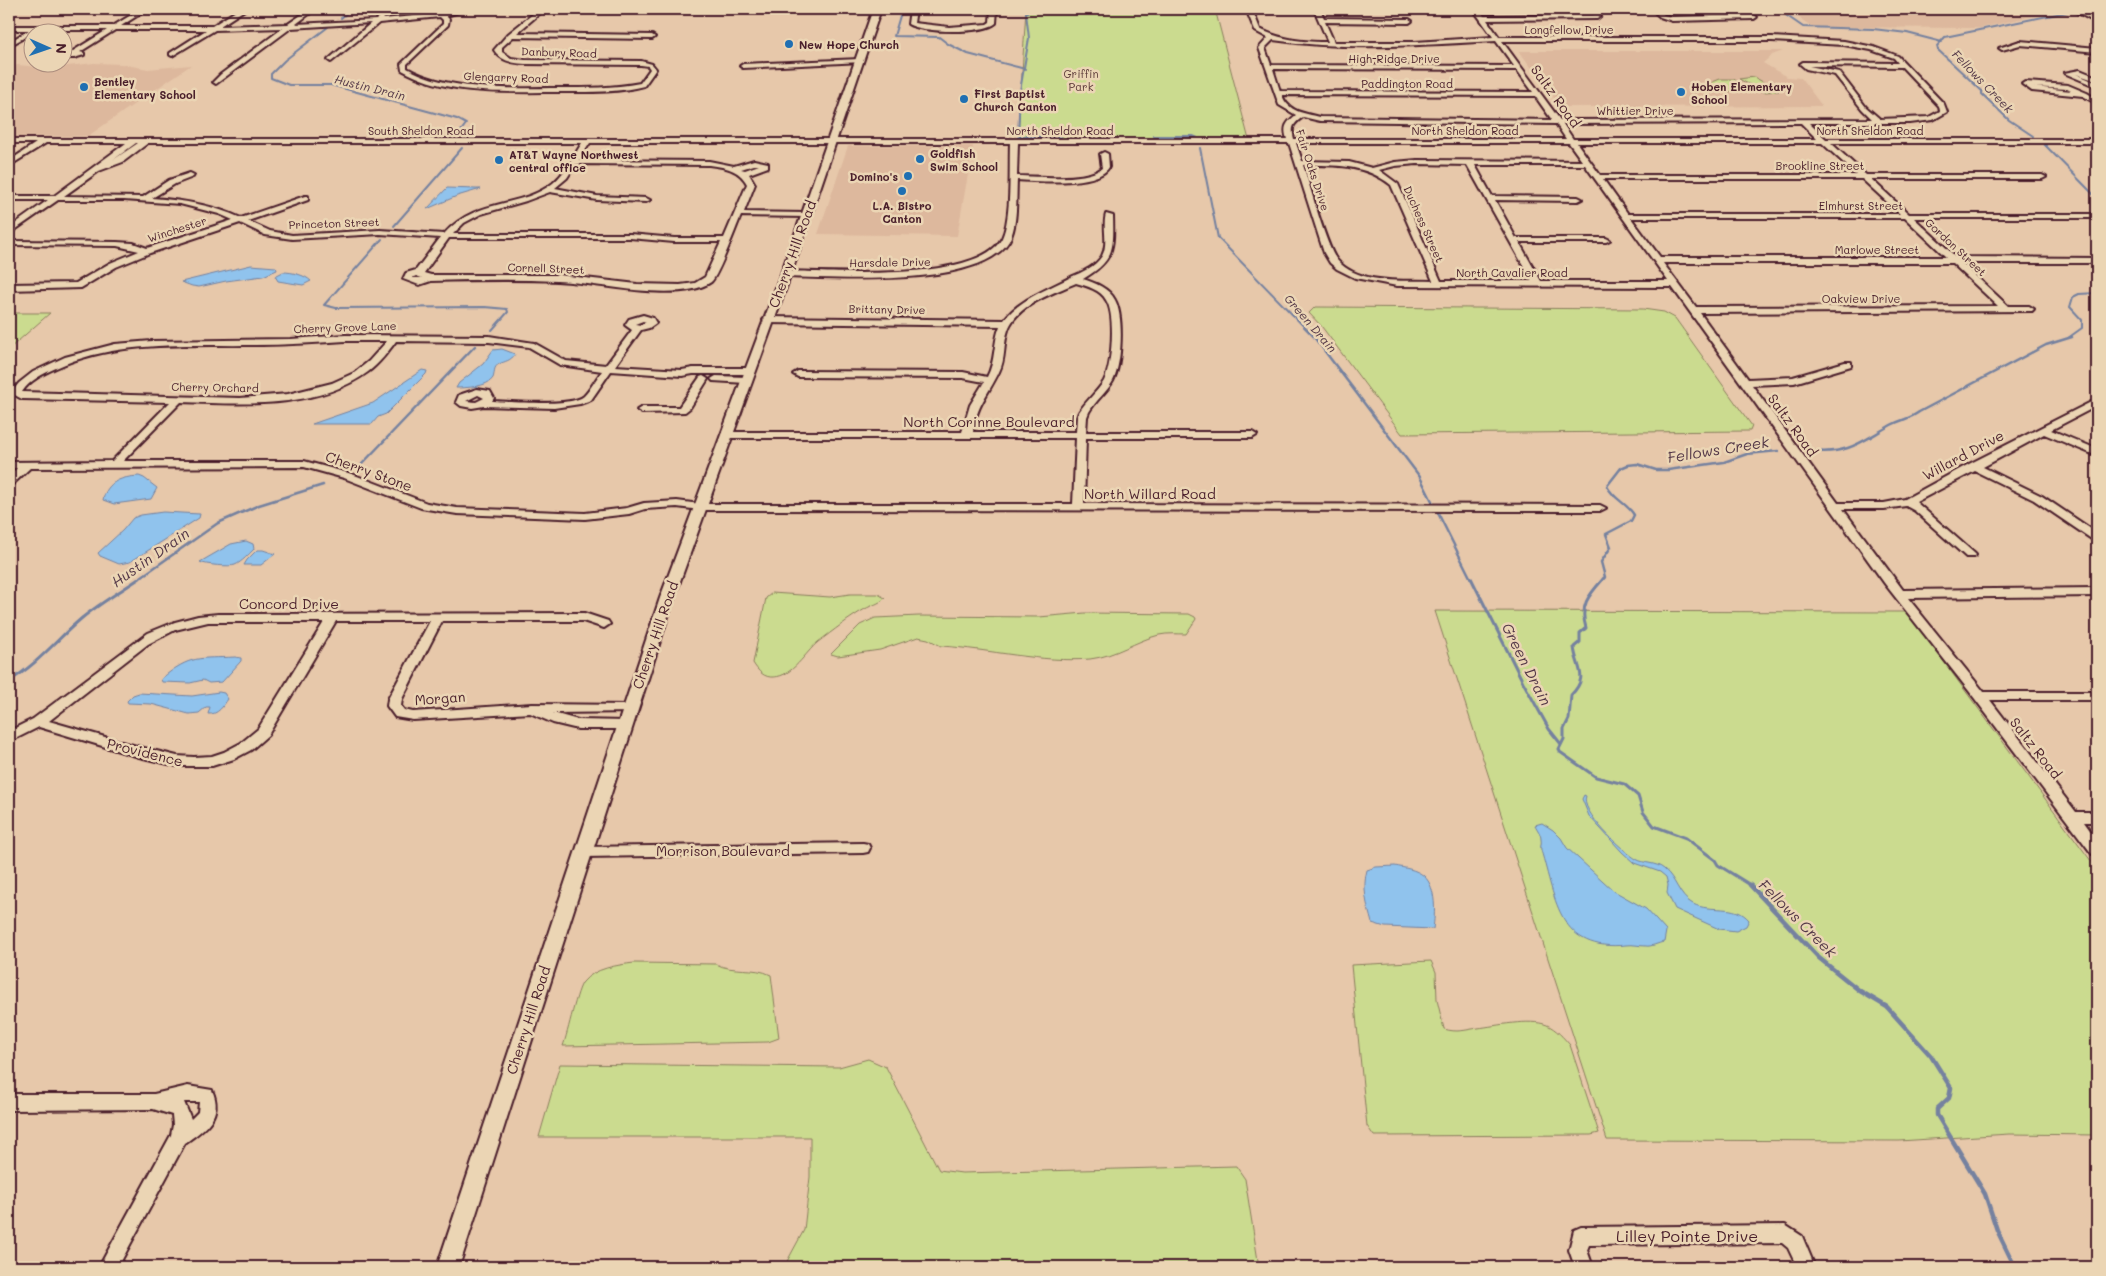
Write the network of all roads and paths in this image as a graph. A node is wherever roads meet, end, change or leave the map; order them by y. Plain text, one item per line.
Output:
1 (145, 9) edge
2 (243, 9) edge
3 (313, 9) edge
4 (392, 9) edge
5 (454, 9) edge
6 (466, 9) edge
7 (542, 9) edge
8 (877, 9) edge
9 (913, 9) edge
10 (994, 9) edge
11 (1249, 9) edge
12 (1317, 9) edge
13 (1592, 9) edge
14 (1654, 9) edge
15 (1722, 9) edge
16 (1743, 9) edge
17 (2074, 9) edge
18 (1677, 11) dead end
19 (1480, 13) edge
20 (439, 14) junction
21 (1597, 15) junction
22 (1688, 17) junction
23 (1589, 18) junction
24 (1726, 18) junction
25 (379, 20) junction
26 (1322, 20) junction
27 (1409, 21) dead end
28 (2097, 21) edge
29 (9, 26) edge
30 (22, 26) edge
31 (72, 26) edge
32 (116, 26) junction
33 (216, 26) junction
34 (290, 26) junction
35 (1670, 33) dead end
36 (510, 35) junction
37 (22, 36) edge
38 (652, 37) dead end
39 (1272, 38) junction
40 (2074, 38) dead end
41 (1677, 39) junction
42 (1498, 40) junction
43 (1879, 42) dead end
44 (9, 44) edge
45 (1332, 44) junction
46 (1865, 46) junction
47 (1890, 47) dead end
48 (2002, 48) dead end
49 (2082, 48) junction
50 (1882, 50) junction
51 (2097, 50) edge
52 (75, 52) dead end
53 (172, 54) dead end
54 (331, 60) dead end
55 (860, 61) junction
56 (743, 66) dead end
57 (1847, 66) junction
58 (1905, 66) junction
59 (1269, 67) junction
60 (1519, 68) junction
61 (1837, 73) junction
62 (2097, 79) edge
63 (216, 82) dead end
64 (2097, 85) edge
65 (631, 88) joint
66 (1277, 93) junction
67 (1538, 94) junction
68 (2085, 94) junction
69 (2097, 102) edge
70 (1301, 115) junction
71 (1802, 121) junction
72 (1878, 121) junction
73 (1559, 122) junction
74 (9, 141) edge
75 (44, 141) junction
76 (134, 141) junction
77 (146, 141) junction
78 (1572, 141) junction
79 (1824, 141) junction
80 (2097, 141) edge
81 (587, 142) junction
82 (832, 142) junction
83 (1014, 142) junction
84 (1292, 142) junction
85 (1104, 154) dead end
86 (572, 162) junction
87 (1299, 163) junction
88 (1470, 163) junction
89 (1588, 163) junction
90 (9, 164) edge
91 (735, 168) junction
92 (96, 169) junction
93 (1372, 170) junction
94 (745, 172) junction
95 (190, 175) dead end
96 (2042, 176) dead end
97 (1598, 177) junction
98 (1864, 177) junction
99 (1013, 178) junction
100 (548, 189) junction
101 (9, 198) edge
102 (56, 198) junction
103 (305, 198) dead end
104 (1490, 198) junction
105 (145, 199) junction
106 (1578, 199) dead end
107 (646, 200) dead end
108 (738, 214) junction
109 (806, 214) junction
110 (1109, 216) dead end
111 (1625, 216) junction
112 (1907, 216) junction
113 (2097, 216) edge
114 (240, 220) junction
115 (9, 232) edge
116 (447, 236) junction
117 (726, 240) junction
118 (1514, 240) junction
119 (1606, 240) dead end
120 (9, 244) edge
121 (147, 251) junction
122 (1656, 260) junction
123 (1953, 260) junction
124 (2097, 260) edge
125 (1351, 273) joint
126 (786, 274) junction
127 (423, 275) junction
128 (709, 279) junction
129 (1074, 279) junction
130 (409, 281) dead end
131 (1438, 283) junction
132 (1538, 284) junction
133 (1674, 284) junction
134 (694, 286) junction
135 (9, 287) edge
136 (2006, 309) junction
137 (2030, 309) dead end
138 (1693, 310) junction
139 (768, 320) junction
140 (1006, 323) junction
141 (638, 328) dead end
142 (394, 338) junction
143 (1848, 364) dead end
144 (608, 370) junction
145 (682, 373) junction
146 (798, 374) dead end
147 (748, 376) junction
148 (703, 379) junction
149 (990, 380) junction
150 (1745, 382) junction
151 (16, 393) joint
152 (179, 399) junction
153 (2097, 402) edge
154 (483, 403) dead end
155 (642, 410) dead end
156 (2042, 430) junction
157 (726, 435) junction
158 (967, 435) junction
159 (1080, 435) junction
160 (1252, 435) dead end
161 (2097, 452) edge
162 (28, 464) junction
163 (114, 464) junction
164 (9, 465) edge
165 (1973, 466) junction
166 (9, 482) edge
167 (1908, 502) junction
168 (1836, 506) junction
169 (700, 507) junction
170 (1078, 507) junction
171 (1600, 508) dead end
172 (2097, 538) edge
173 (1970, 555) dead end
174 (2097, 592) edge
175 (1899, 594) junction
176 (332, 618) junction
177 (438, 618) junction
178 (604, 624) dead end
179 (1979, 696) junction
180 (2097, 696) edge
181 (628, 717) junction
182 (38, 722) junction
183 (9, 737) edge
184 (2072, 817) junction
185 (2097, 817) edge
186 (863, 848) dead end
187 (2097, 850) edge
188 (584, 852) junction
189 (9, 1102) edge
190 (153, 1102) junction
191 (179, 1137) junction
192 (108, 1267) edge
193 (448, 1267) edge
194 (1584, 1267) edge
195 (1806, 1267) edge

1 - 32 street
2 - 33 street
3 - 34 street
4 - 25 street
5 - 20 street
6 - 20 street
7 - 36 street, Danbury Road
8 - 55 main road, Cherry Hill Road
9 - 10 street
11 - 39 street
12 - 26 street
13 - 21 street
14 - 22 street
15 - 24 street
16 - 24 street
17 - 28 main road
18 - 22 street
19 - 23 street
19 - 42 street, Saltz Road
20 - 25 street
20 - 65 street, Glengarry Road
21 - 23 street
21 - 23 street
22 - 24 street
25 - 34 street
25 - 54 street
26 - 27 street
26 - 45 street
29 - 30 street
31 - 32 street
32 - 33 street
32 - 52 street
33 - 34 street
33 - 53 street
34 - 63 street
35 - 41 street
36 - 38 street
36 - 65 street, Danbury Road
37 - 44 street
39 - 45 street, Longfellow Drive
39 - 59 street, Fair Oaks Drive
40 - 49 street
41 - 42 street, Longfellow Drive
41 - 46 street, Longfellow Drive
42 - 45 street, Longfellow Drive
42 - 60 street, Saltz Road
43 - 46 street
46 - 50 street, Longfellow Drive
47 - 50 street
48 - 49 street
49 - 51 street
50 - 58 street
55 - 56 street
55 - 82 main road, Cherry Hill Road
57 - 58 street
57 - 61 street
57 - 61 street
58 - 72 street, Whittier Drive
59 - 60 street, High-Ridge Drive
59 - 66 street, Fair Oaks Drive
60 - 67 street, Saltz Road
61 - 72 street
62 - 64 street
66 - 67 street, Paddington Road
66 - 70 street, Fair Oaks Drive
67 - 73 street, Saltz Road
68 - 68 street
68 - 69 street
70 - 73 street, Whittier Drive
70 - 84 street, Fair Oaks Drive
71 - 72 street, Whittier Drive
71 - 73 street, Whittier Drive
71 - 79 street, Gordon Street
73 - 78 street, Saltz Road
74 - 75 street, South Sheldon Road
75 - 76 street, South Sheldon Road
75 - 90 street
76 - 77 street, South Sheldon Road
76 - 92 street
77 - 81 street, South Sheldon Road
77 - 92 street
78 - 79 street, North Sheldon Road
78 - 84 street, North Sheldon Road
78 - 89 street, Saltz Road
79 - 80 street, North Sheldon Road
79 - 98 street, Gordon Street
81 - 82 street, South Sheldon Road
81 - 86 street
82 - 83 street, North Sheldon Road
82 - 109 main road, Cherry Hill Road
83 - 84 street, North Sheldon Road
83 - 99 street, Harsdale Drive
84 - 87 street, Fair Oaks Drive
85 - 99 street
86 - 91 street
86 - 100 street
87 - 93 street, Duchess Street
87 - 125 street, Fair Oaks Drive
88 - 89 street
88 - 93 street
88 - 104 street
89 - 97 street, Saltz Road
91 - 94 street
91 - 94 street
92 - 102 street
93 - 131 street, Duchess Street
94 - 108 street
95 - 105 street
96 - 98 street, Brookline Street
97 - 98 street, Brookline Street
97 - 111 street, Saltz Road
98 - 112 street, Gordon Street
99 - 126 street, Harsdale Drive
100 - 107 street
100 - 116 street
101 - 102 street, Princeton Street
102 - 105 street, Princeton Street
102 - 115 street
103 - 114 street, Winchester
104 - 106 street
104 - 118 street
105 - 114 street, Princeton Street
108 - 109 street
108 - 117 street
109 - 126 main road, Cherry Hill Road
110 - 129 street
111 - 112 street, Elmhurst Street
111 - 122 street, Saltz Road
112 - 113 street, Elmhurst Street
112 - 123 street, Gordon Street
114 - 116 street, Princeton Street
114 - 121 street, Winchester
116 - 117 street, Princeton Street
116 - 127 street
117 - 128 street
118 - 119 street
118 - 132 street
120 - 121 street
121 - 135 street, Winchester
122 - 123 street, Marlowe Street
122 - 133 street, Saltz Road
123 - 124 street, Marlowe Street
123 - 136 street, Gordon Street
125 - 131 street, North Cavalier Road
126 - 139 main road, Cherry Hill Road
127 - 130 street, Cornell Street
127 - 134 street, Cornell Street
128 - 134 street
128 - 134 street, Cornell Street
129 - 140 street
129 - 159 street
131 - 132 street, North Cavalier Road
132 - 133 street, North Cavalier Road
133 - 138 street, Saltz Road
136 - 137 street, Oakview Drive
136 - 138 street, Oakview Drive
138 - 150 street, Saltz Road
139 - 140 street, Brittany Drive
139 - 147 main road, Cherry Hill Road
140 - 149 street
141 - 144 street
142 - 144 street, Cherry Grove Lane
142 - 151 street, Cherry Grove Lane
142 - 152 street, Cherry Orchard
143 - 150 street
144 - 145 street, Cherry Grove Lane
144 - 154 street
145 - 147 street, Cherry Grove Lane
145 - 148 street, Cherry Grove Lane
146 - 149 street
147 - 148 street, Cherry Grove Lane
147 - 157 main road, Cherry Hill Road
148 - 155 street
149 - 158 street
150 - 168 street, Saltz Road
151 - 152 street, Cherry Orchard
152 - 163 street
153 - 156 street, Willard Drive
156 - 161 street
156 - 165 street, Willard Drive
157 - 158 street, North Corinne Boulevard
157 - 169 main road, Cherry Hill Road
158 - 159 street, North Corinne Boulevard
159 - 160 street, North Corinne Boulevard
159 - 170 street
162 - 163 street, Cherry Stone
162 - 164 street, Cherry Stone
162 - 166 street
163 - 169 street, Cherry Stone
165 - 167 street, Willard Drive
165 - 172 street
167 - 168 street, Willard Drive
167 - 173 street
168 - 175 street, Saltz Road
169 - 170 street, North Willard Road
169 - 181 main road, Cherry Hill Road
170 - 171 street, North Willard Road
174 - 175 street
175 - 179 street, Saltz Road
176 - 177 street, Concord Drive
176 - 182 street, Concord Drive
176 - 182 street, Providence
177 - 178 street, Concord Drive
177 - 181 street, Morgan
179 - 180 street
179 - 184 street, Saltz Road
181 - 188 main road, Cherry Hill Road
182 - 183 street, Concord Drive
184 - 185 street
184 - 187 street, Saltz Road
186 - 188 street, Morrison Boulevard
188 - 193 main road, Cherry Hill Road
189 - 190 street
190 - 191 street
190 - 191 street
191 - 192 street
194 - 195 street, Lilley Pointe Drive

